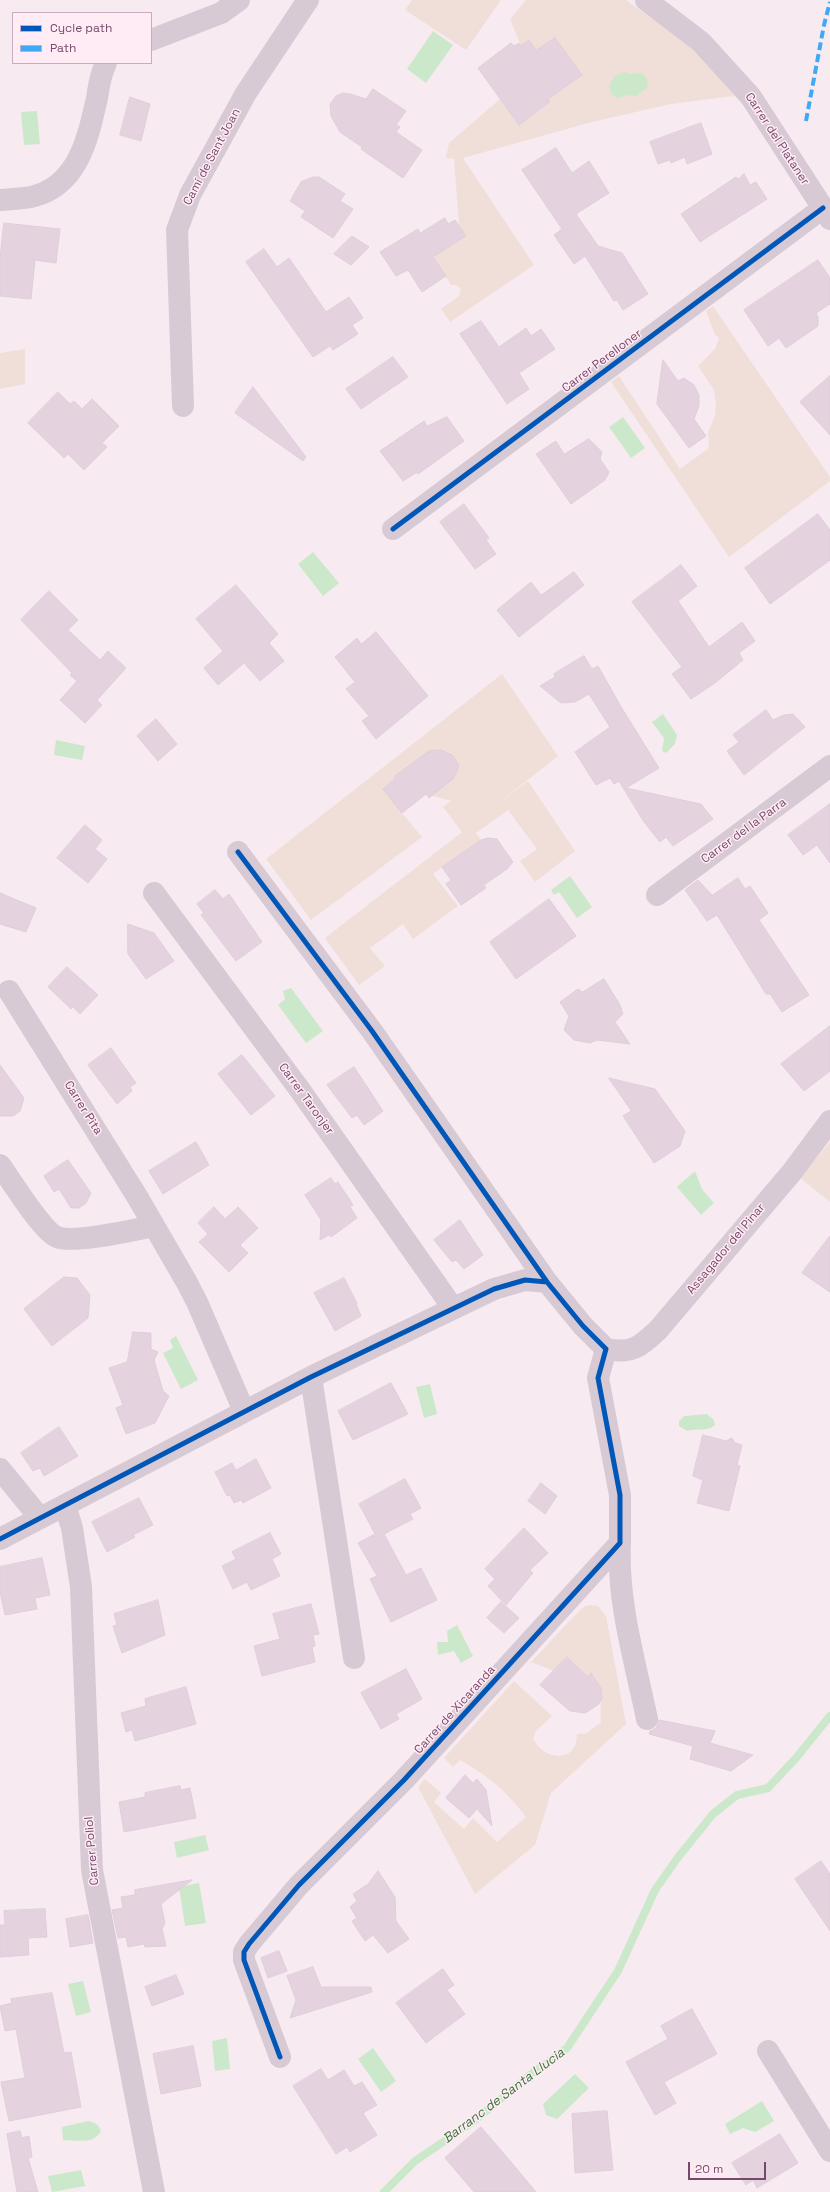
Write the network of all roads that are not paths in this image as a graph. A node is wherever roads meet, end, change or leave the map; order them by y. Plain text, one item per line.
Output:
1 (239, 0) edge
2 (308, 0) edge
3 (646, 0) edge
4 (152, 40) edge
5 (105, 64) edge
6 (0, 200) edge
7 (826, 213) edge
8 (183, 406) dead end
9 (393, 529) dead end
10 (830, 766) edge
11 (238, 852) dead end
12 (154, 893) dead end
13 (657, 895) dead end
14 (9, 991) dead end
15 (830, 1121) edge
16 (0, 1165) edge
17 (154, 1226) junction
18 (547, 1282) junction
19 (453, 1308) junction
20 (606, 1349) junction
21 (311, 1377) junction
22 (244, 1411) junction
23 (0, 1469) edge
24 (65, 1506) junction
25 (40, 1518) junction
26 (0, 1539) edge
27 (620, 1543) junction
28 (354, 1658) dead end
29 (647, 1719) dead end
30 (768, 2051) dead end
31 (280, 2057) dead end
32 (830, 2152) edge
33 (154, 2192) edge

1 - 4 street
2 - 8 street, Camí de Sant Joan
3 - 7 street, Carrer del Plataner
5 - 6 street
7 - 9 street, Carrer Perelloner
10 - 13 street, Carrer del la Parra
11 - 18 street
12 - 19 street, Carrer Taronjer
14 - 17 street, Carrer Pita
15 - 20 street, Assagador del Pinar
16 - 17 street
17 - 22 street, Carrer Pita
18 - 19 street
18 - 20 street
19 - 21 street
20 - 27 street
21 - 22 street
21 - 28 street
22 - 24 street
23 - 25 street
24 - 25 street
24 - 33 street, Carrer Poliol
25 - 26 street
27 - 29 street
27 - 31 street, Carrer de Xicaranda
30 - 32 street

